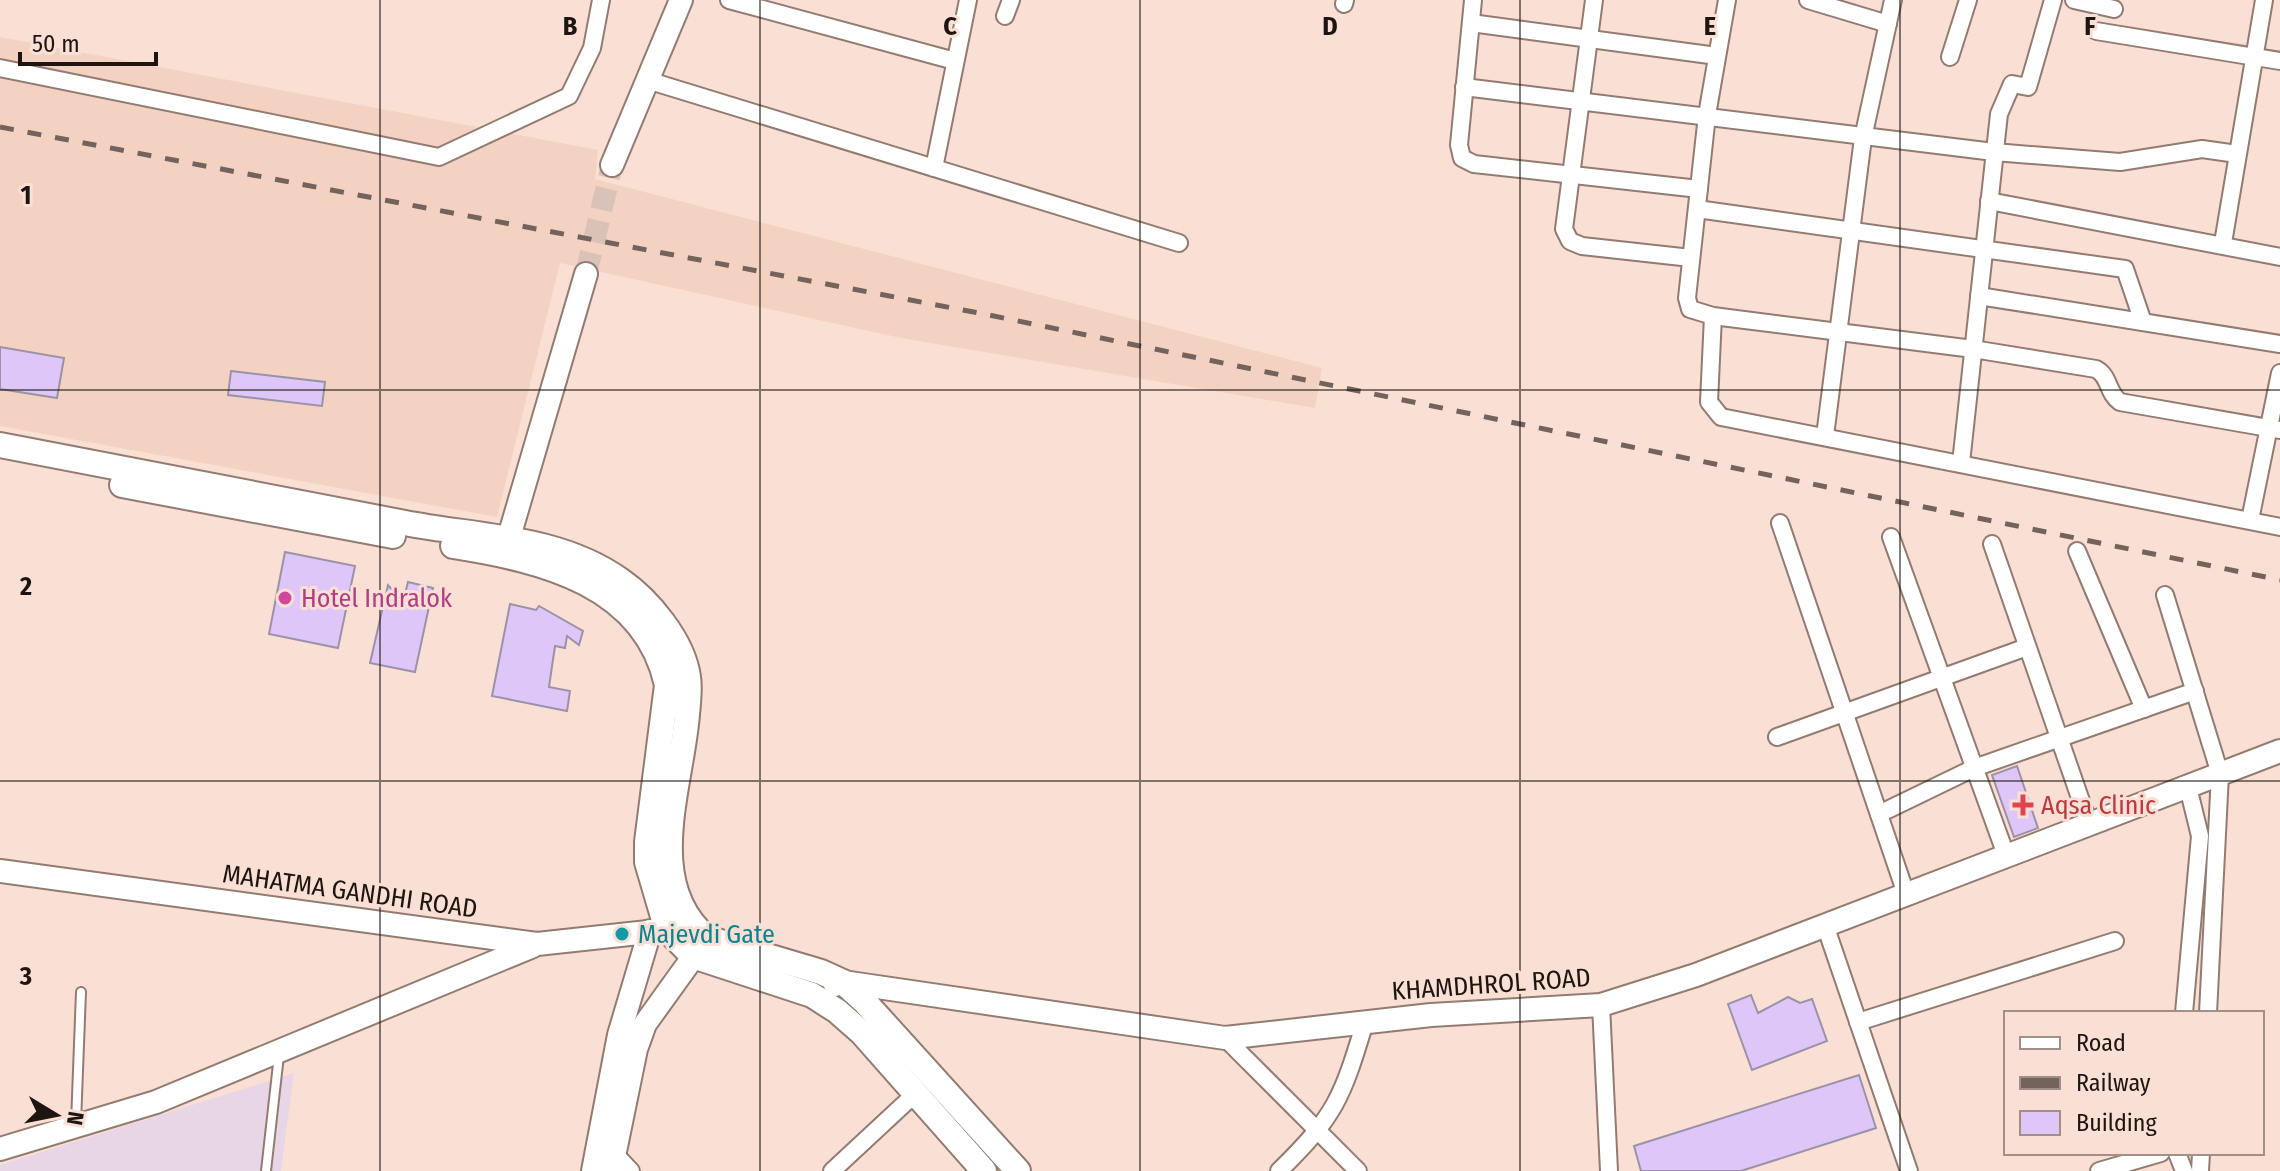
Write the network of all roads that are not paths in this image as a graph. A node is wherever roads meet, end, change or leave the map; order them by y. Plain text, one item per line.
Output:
1 (601, 0) edge
2 (681, 0) edge
3 (729, 0) edge
4 (968, 0) edge
5 (1473, 0) edge
6 (1594, 0) edge
7 (1727, 0) edge
8 (1808, 0) edge
9 (1893, 0) edge
10 (1968, 0) edge
11 (2053, 0) edge
12 (2074, 0) edge
13 (2264, 0) edge
14 (2114, 9) dead end
15 (1471, 23) junction
16 (1888, 24) junction
17 (2096, 31) dead end
18 (1589, 39) junction
19 (2254, 55) junction
20 (2280, 55) edge
21 (1717, 56) junction
22 (1950, 57) dead end
23 (955, 61) junction
24 (2280, 61) edge
25 (0, 68) edge
26 (647, 80) junction
27 (1464, 87) junction
28 (1581, 101) junction
29 (1707, 115) junction
30 (1863, 138) junction
31 (1994, 152) junction
32 (2237, 154) junction
33 (612, 165) tunnel mouth
34 (934, 168) junction
35 (1572, 175) junction
36 (1699, 189) junction
37 (1989, 201) junction
38 (1697, 209) junction
39 (1852, 231) junction
40 (1179, 243) dead end
41 (2223, 243) junction
42 (1984, 249) junction
43 (2280, 257) edge
44 (1691, 258) junction
45 (586, 274) tunnel mouth
46 (1979, 296) junction
47 (1713, 316) junction
48 (2143, 322) junction
49 (1838, 332) junction
50 (2280, 344) edge
51 (1973, 349) junction
52 (2280, 373) edge
53 (2274, 429) edge
54 (1825, 436) junction
55 (0, 445) edge
56 (0, 458) edge
57 (1961, 463) junction
58 (2250, 520) junction
59 (1780, 523) dead end
60 (2280, 527) edge
61 (509, 537) junction
62 (1891, 537) dead end
63 (1992, 544) dead end
64 (2077, 551) dead end
65 (2165, 595) dead end
66 (2027, 647) junction
67 (1943, 679) junction
68 (2195, 691) junction
69 (2144, 709) junction
70 (1845, 713) junction
71 (1777, 737) dead end
72 (2060, 741) junction
73 (2280, 751) edge
74 (1974, 768) junction
75 (2220, 774) junction
76 (2188, 787) junction
77 (1879, 814) junction
78 (2089, 824) junction
79 (2006, 855) junction
80 (0, 871) edge
81 (1906, 894) junction
82 (1825, 925) junction
83 (658, 930) junction
84 (698, 940) junction
85 (2115, 941) dead end
86 (537, 944) junction
87 (843, 982) junction
88 (81, 992) dead end
89 (812, 995) junction
90 (1601, 1005) junction
91 (2184, 1011) edge
92 (2208, 1011) edge
93 (1365, 1022) junction
94 (1858, 1022) junction
95 (1225, 1038) junction
96 (279, 1054) junction
97 (916, 1093) junction
98 (76, 1128) junction
99 (1319, 1131) junction
100 (0, 1149) edge
101 (2154, 1155) edge
102 (613, 1162) edge
103 (266, 1171) edge
104 (593, 1171) edge
105 (631, 1171) edge
106 (832, 1171) edge
107 (984, 1171) edge
108 (1018, 1171) edge
109 (1279, 1171) edge
110 (1358, 1171) edge
111 (1609, 1171) edge
112 (1909, 1171) edge
113 (2099, 1171) edge

1 - 25 street
2 - 26 main road
3 - 23 street
4 - 23 street
5 - 15 street
6 - 18 street
7 - 21 street
8 - 16 street
9 - 16 street
10 - 22 street
11 - 31 street
12 - 14 street
13 - 19 street
15 - 18 street
15 - 27 street
16 - 30 street
17 - 19 street
18 - 21 street
18 - 28 street
19 - 20 street
19 - 24 street
19 - 32 street
21 - 29 street
23 - 34 street
26 - 33 main road
26 - 34 street
27 - 28 street
27 - 35 street
28 - 29 street
28 - 35 street
29 - 30 street
29 - 36 street
30 - 31 street
30 - 39 street
31 - 32 street
31 - 37 street
32 - 41 street
34 - 40 street
35 - 36 street
35 - 44 street
36 - 38 street
37 - 41 street
37 - 42 street
38 - 39 street
38 - 44 street
39 - 42 street
39 - 49 street
41 - 43 street
42 - 46 street
42 - 48 street
44 - 47 street
45 - 61 main road
46 - 48 street
46 - 51 street
47 - 49 street
47 - 54 street
48 - 50 street
49 - 51 street
49 - 54 street
51 - 53 street
51 - 57 street
52 - 53 street
53 - 58 street
54 - 57 street
55 - 61 main road
56 - 83 main road
57 - 58 street
58 - 60 street
59 - 70 street
61 - 84 main road
62 - 67 street
63 - 66 street
64 - 69 street
65 - 68 street
66 - 67 street
66 - 72 street
67 - 70 street
67 - 74 street
68 - 69 street
68 - 75 street
69 - 72 street
70 - 71 street
70 - 77 street
72 - 74 street
72 - 78 street
73 - 75 main road, KHAMDHROL ROAD
74 - 77 street
74 - 79 street
75 - 76 main road, KHAMDHROL ROAD
75 - 92 street
76 - 78 main road, KHAMDHROL ROAD
76 - 91 street
77 - 81 street
78 - 79 main road, KHAMDHROL ROAD
79 - 81 main road, KHAMDHROL ROAD
80 - 86 main road, MAHATMA GANDHI ROAD
81 - 82 main road, KHAMDHROL ROAD
82 - 90 main road, KHAMDHROL ROAD
82 - 94 street
83 - 84 main road
83 - 86 main road, MAHATMA GANDHI ROAD
83 - 104 main road
84 - 87 main road
84 - 89 main road
84 - 102 main road
85 - 94 street
86 - 96 main road
87 - 89 main road
87 - 95 main road, KHAMDHROL ROAD
87 - 108 main road
88 - 98 lane
89 - 97 main road
90 - 93 main road, KHAMDHROL ROAD
90 - 111 street
93 - 95 main road, KHAMDHROL ROAD
93 - 99 street
94 - 112 street
95 - 99 street
96 - 98 main road
96 - 103 lane
97 - 106 street
97 - 107 main road
98 - 100 main road
99 - 109 street
99 - 110 street
101 - 113 street
102 - 105 street

